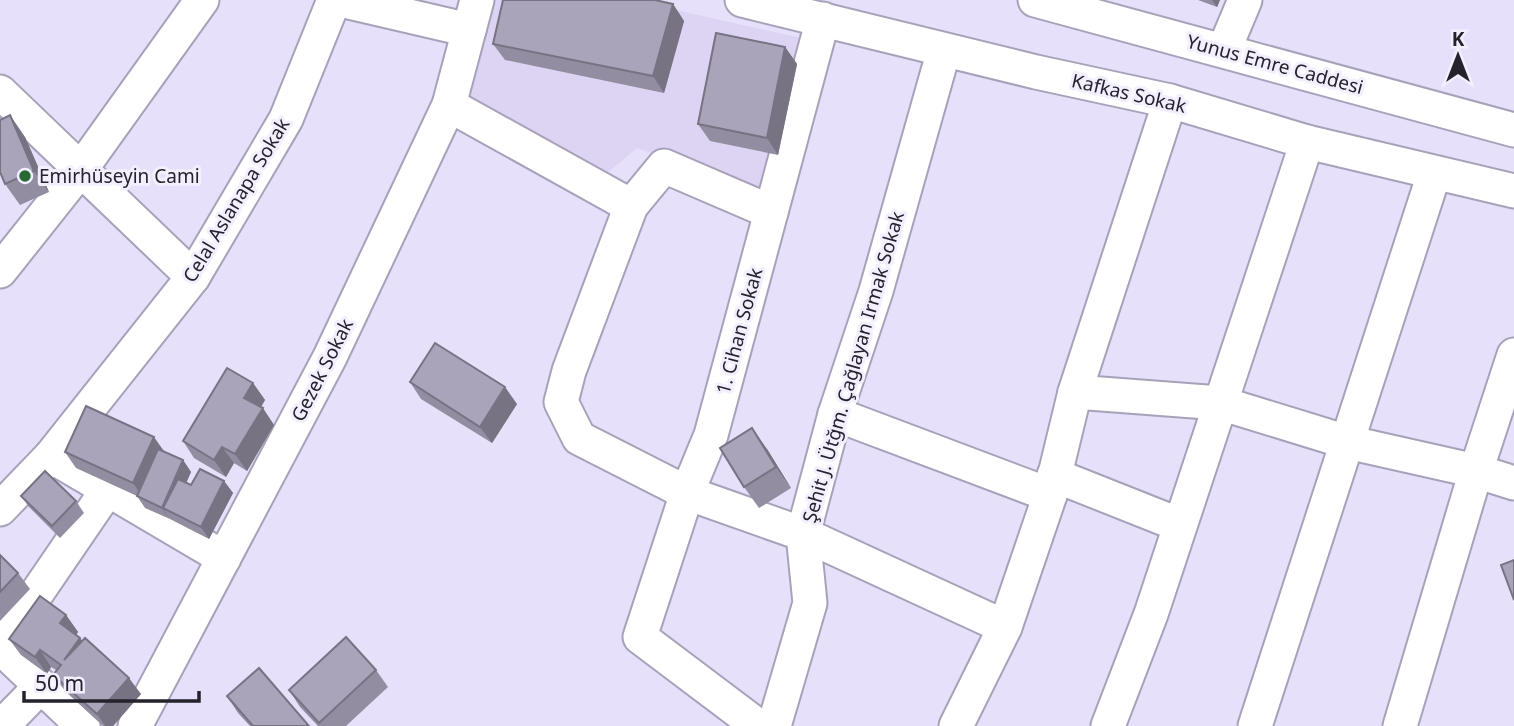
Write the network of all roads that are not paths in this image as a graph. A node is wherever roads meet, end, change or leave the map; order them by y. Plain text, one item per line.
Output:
1 (202, 0) edge
2 (334, 0) edge
3 (340, 0) edge
4 (742, 0) edge
5 (1245, 0) edge
6 (1043, 1) edge
7 (473, 15) edge
8 (823, 19) junction
9 (944, 50) junction
10 (1224, 50) junction
11 (0, 92) edge
12 (1170, 102) junction
13 (449, 104) junction
14 (1514, 130) edge
15 (1307, 142) junction
16 (81, 169) junction
17 (1434, 174) junction
18 (1514, 191) edge
19 (631, 206) junction
20 (771, 212) junction
21 (0, 271) edge
22 (193, 277) junction
23 (1514, 355) edge
24 (1076, 392) junction
25 (1220, 403) junction
26 (835, 414) junction
27 (1347, 442) junction
28 (51, 456) junction
29 (1476, 471) junction
30 (1514, 483) edge
31 (1052, 485) junction
32 (108, 489) junction
33 (688, 493) junction
34 (0, 509) edge
35 (1180, 525) junction
36 (803, 534) junction
37 (224, 558) junction
38 (1005, 627) junction
39 (0, 647) edge
40 (40, 687) junction
41 (2, 726) edge
42 (83, 726) edge
43 (135, 726) edge
44 (758, 726) edge
45 (774, 726) edge
46 (956, 726) edge
47 (1108, 726) edge
48 (1255, 726) edge
49 (1400, 726) edge

1 - 16 street
2 - 22 street, Celal Aslanapa Sokak
3 - 7 street
4 - 8 street, Kafkas Sokak
5 - 10 street
6 - 10 street, Yunus Emre Caddesi
7 - 13 street, Gezek Sokak
8 - 9 street, Kafkas Sokak
8 - 20 street, 1. Cihan Sokak
9 - 12 street, Kafkas Sokak
9 - 26 street, Şehit J. Ütğm. Çağlayan Irmak Sokak
10 - 14 street, Yunus Emre Caddesi
11 - 16 street
12 - 15 street, Kafkas Sokak
12 - 24 street
13 - 19 street
13 - 37 street, Gezek Sokak
15 - 17 street, Kafkas Sokak
15 - 25 street
16 - 21 street
16 - 22 street
17 - 18 street, Kafkas Sokak
17 - 27 street
19 - 20 street
19 - 33 street
20 - 33 street, 1. Cihan Sokak
22 - 28 street, Celal Aslanapa Sokak
23 - 29 street
24 - 25 street
24 - 31 street
25 - 27 street
25 - 35 street
26 - 31 street
26 - 36 street, Şehit J. Ütğm. Çağlayan Irmak Sokak
27 - 29 street
27 - 48 street
28 - 32 street
28 - 34 street, Celal Aslanapa Sokak
29 - 30 street
29 - 49 street
31 - 35 street
31 - 38 street
32 - 37 street
32 - 39 street
33 - 36 street
33 - 44 street, 1. Cihan Sokak
35 - 47 street
36 - 38 street
36 - 45 street, Şehit J. Ütğm. Çağlayan Irmak Sokak
37 - 43 street, Gezek Sokak
38 - 46 street
39 - 40 street
40 - 41 street
40 - 42 street

